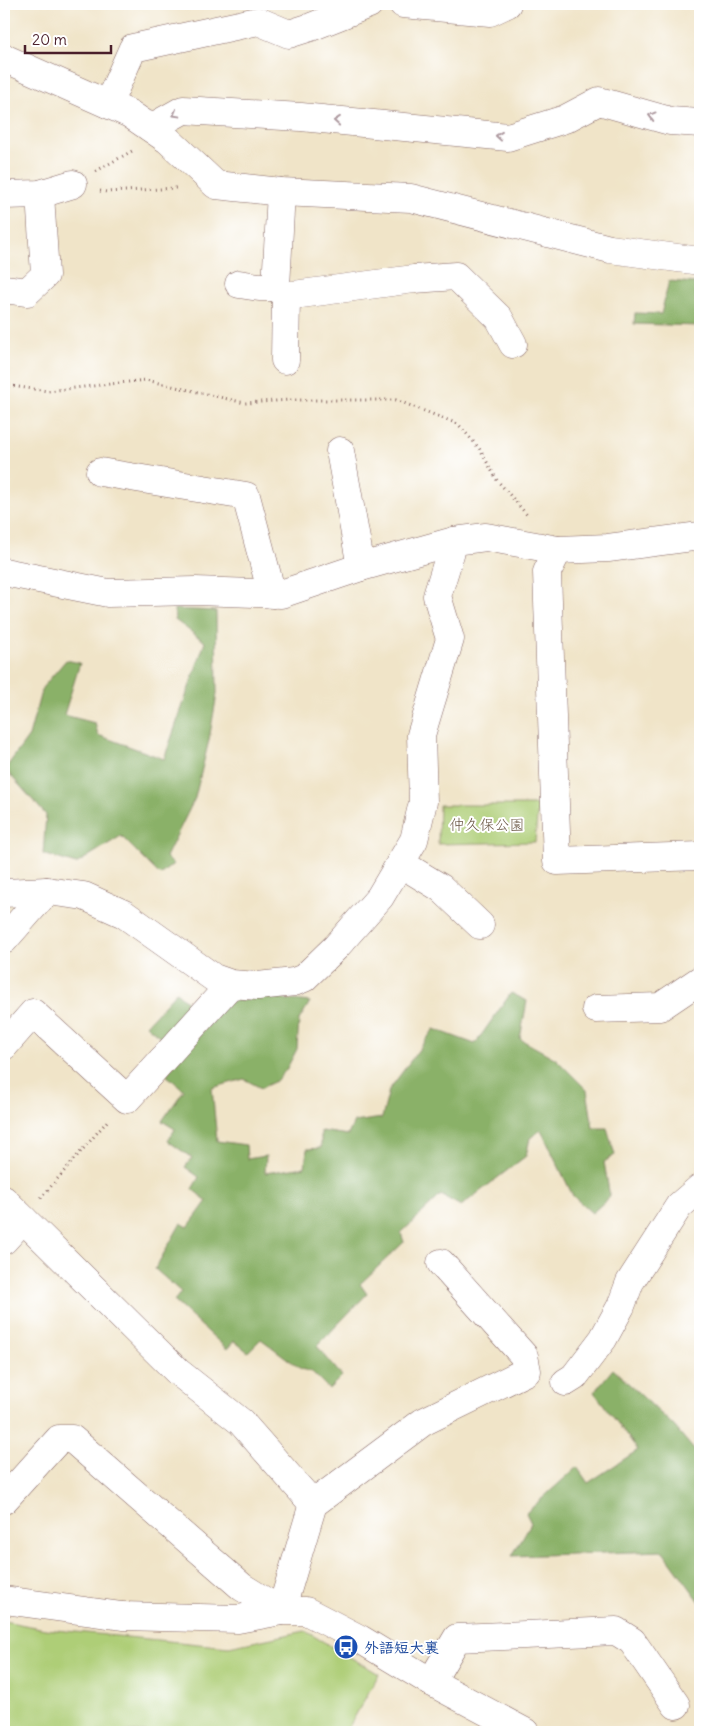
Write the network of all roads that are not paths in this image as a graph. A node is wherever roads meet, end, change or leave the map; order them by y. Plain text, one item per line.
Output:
1 (369, 4) edge
2 (404, 4) edge
3 (507, 4) edge
4 (4, 58) edge
5 (108, 104) junction
6 (700, 123) edge
7 (151, 128) junction
8 (73, 184) road end
9 (281, 192) junction
10 (40, 194) junction
11 (4, 195) edge
12 (700, 261) edge
13 (239, 284) dead end
14 (4, 289) edge
15 (281, 291) junction
16 (512, 344) dead end
17 (285, 360) dead end
18 (340, 451) dead end
19 (100, 472) dead end
20 (700, 536) edge
21 (454, 541) junction
22 (558, 550) junction
23 (361, 566) junction
24 (4, 572) edge
25 (272, 594) junction
26 (700, 856) edge
27 (400, 863) junction
28 (47, 891) junction
29 (4, 892) edge
30 (480, 925) dead end
31 (4, 940) edge
32 (700, 980) edge
33 (231, 984) junction
34 (596, 1009) dead end
35 (4, 1046) edge
36 (700, 1188) edge
37 (13, 1210) edge
38 (4, 1240) edge
39 (441, 1263) dead end
40 (566, 1382) dead end
41 (4, 1500) edge
42 (313, 1504) junction
43 (4, 1600) edge
44 (282, 1611) junction
45 (430, 1682) junction
46 (676, 1705) dead end
47 (525, 1732) edge

1 - 5 street
2 - 3 street
4 - 5 street
5 - 7 street
6 -> 7 street
7 - 9 street
8 - 10 street
9 - 12 street
9 - 15 street
10 - 11 street
10 - 14 street
13 - 15 street
15 - 16 street
15 - 17 street
18 - 23 street
19 - 25 street
20 - 22 street
21 - 22 street
21 - 23 street
21 - 27 street
22 - 26 street
23 - 25 street
24 - 25 street
27 - 30 street
27 - 33 street
28 - 29 street
28 - 31 street
28 - 33 street
32 - 34 street
33 - 35 street
36 - 40 street
37 - 38 street
37 - 42 street
39 - 42 street
41 - 44 street
42 - 44 street
43 - 44 street
44 - 45 street
45 - 46 street
45 - 47 street

